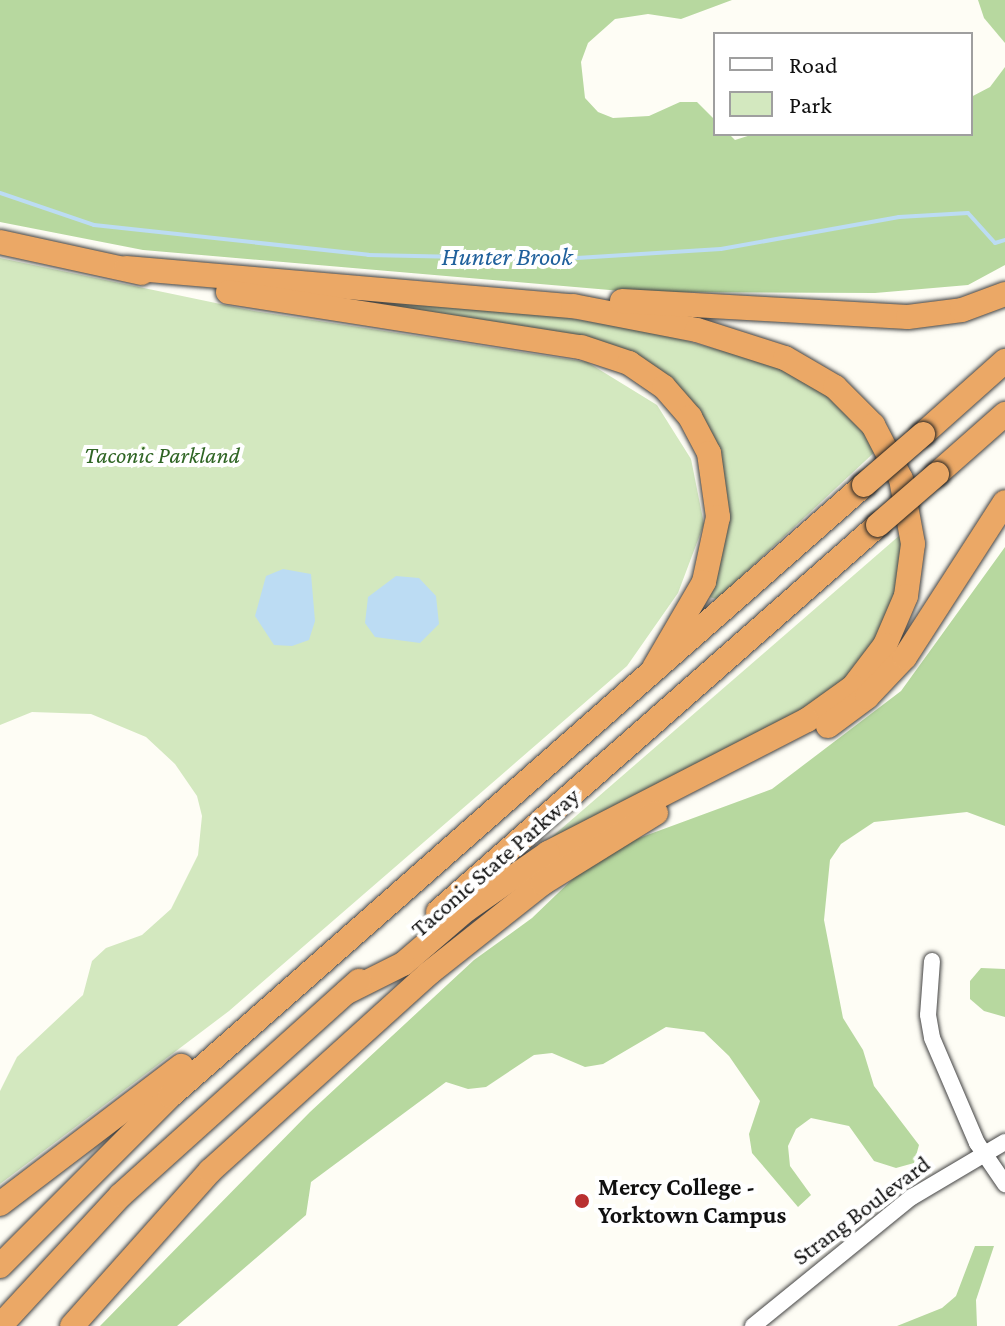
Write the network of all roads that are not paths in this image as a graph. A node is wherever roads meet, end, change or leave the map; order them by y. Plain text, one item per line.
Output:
1 (0, 242) edge
2 (126, 268) junction
3 (440, 293) junction
4 (1005, 294) edge
5 (1005, 361) edge
6 (1005, 414) edge
7 (1005, 502) edge
8 (649, 677) junction
9 (932, 961) dead end
10 (347, 992) junction
11 (281, 999) junction
12 (1005, 1142) edge
13 (984, 1153) junction
14 (1005, 1184) edge
15 (0, 1204) edge
16 (0, 1266) edge
17 (0, 1326) edge
18 (72, 1326) edge
19 (753, 1326) edge

1 - 2 highway
2 - 3 highway
2 - 8 highway
3 - 4 highway
3 - 10 highway
5 - 8 highway, Taconic State Parkway, bridge
6 - 10 highway, Taconic State Parkway, bridge
7 - 18 highway
8 - 11 highway, Taconic State Parkway
9 - 13 street
10 - 17 highway, Taconic State Parkway
11 - 15 highway
11 - 16 highway, Taconic State Parkway
12 - 13 street, Strang Boulevard
13 - 14 street
13 - 19 street, Strang Boulevard

